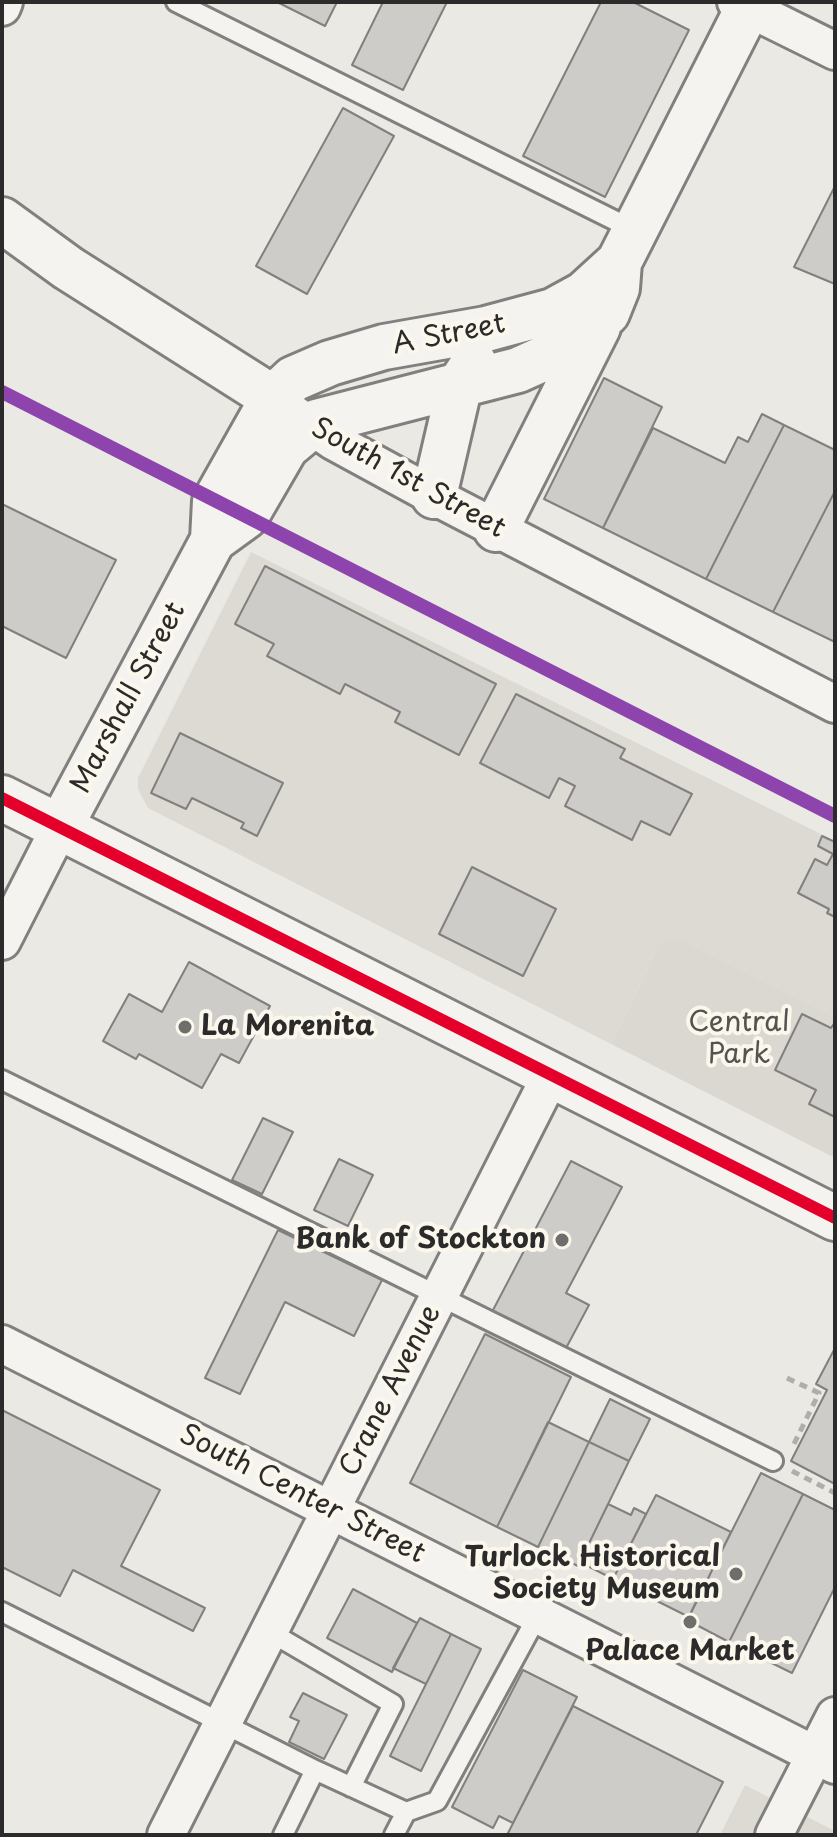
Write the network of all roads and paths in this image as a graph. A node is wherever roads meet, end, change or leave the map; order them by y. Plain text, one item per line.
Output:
1 (176, 2) edge
2 (745, 4) edge
3 (835, 51) edge
4 (2, 220) edge
5 (628, 246) junction
6 (592, 308) junction
7 (460, 384) junction
8 (273, 398) junction
9 (309, 426) junction
10 (434, 496) junction
11 (496, 529) junction
12 (213, 540) junction
13 (835, 704) edge
14 (2, 798) edge
15 (60, 827) junction
16 (2, 941) edge
17 (551, 1075) junction
18 (2, 1080) edge
19 (835, 1218) edge
20 (440, 1293) junction
21 (2, 1344) edge
22 (787, 1378) dead end
23 (778, 1464) junction
24 (835, 1493) edge
25 (331, 1510) junction
26 (2, 1612) edge
27 (538, 1615) junction
28 (270, 1632) junction
29 (835, 1716) edge
30 (223, 1723) junction
31 (825, 1760) edge
32 (315, 1770) junction
33 (351, 1787) junction
34 (406, 1812) junction
35 (166, 1835) edge
36 (283, 1835) edge
37 (394, 1835) edge
38 (774, 1835) edge

1 - 5 lane
2 - 3 street
2 - 5 street
4 - 8 street, South 1st Street
5 - 6 street
6 - 7 street, A Street
6 - 8 street, A Street
6 - 11 street
7 - 9 street, A Street
7 - 10 street
8 - 9 street, South 1st Street
8 - 12 street, Marshall Street
9 - 10 street, South 1st Street
9 - 12 street, Marshall Street
10 - 11 street, South 1st Street
11 - 13 street, South 1st Street
12 - 15 street, Marshall Street
14 - 15 street
15 - 16 street, Marshall Street
15 - 17 street
17 - 19 street
17 - 20 street, Crane Avenue
18 - 20 lane
20 - 23 lane
20 - 25 street, Crane Avenue
21 - 25 street, South Center Street
22 - 23 path
23 - 24 path
25 - 27 street, South Center Street
25 - 28 street, Crane Avenue
26 - 30 lane
27 - 31 street, South Center Street
27 - 34 lane
28 - 30 street, Crane Avenue
28 - 33 lane
29 - 31 street
30 - 32 lane
30 - 35 street, Crane Avenue
31 - 38 street
32 - 33 lane
32 - 36 lane
33 - 34 lane
34 - 37 lane

